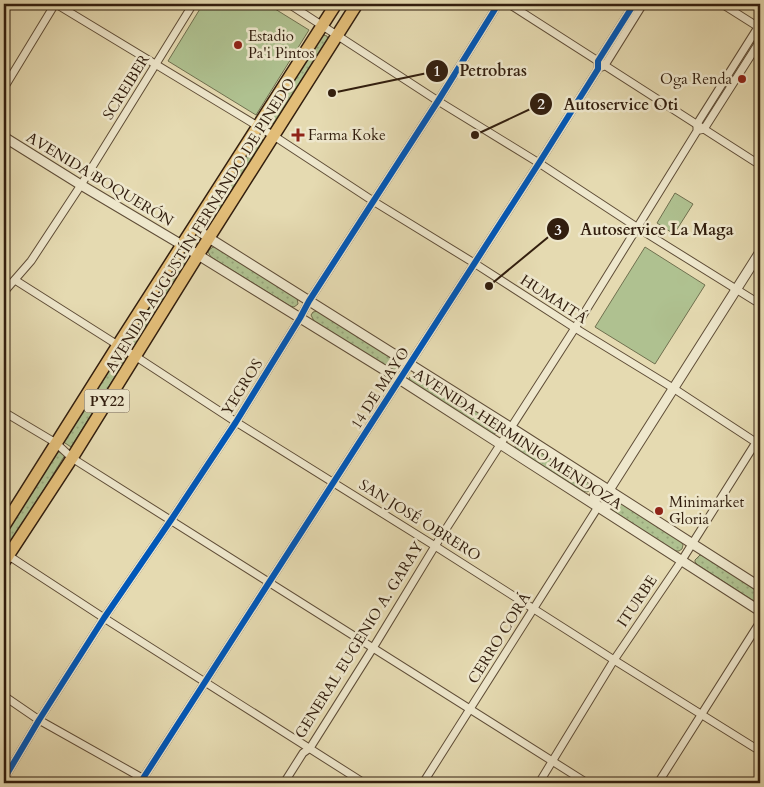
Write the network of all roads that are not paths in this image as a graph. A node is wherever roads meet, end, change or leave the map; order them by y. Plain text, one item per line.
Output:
1 (56, 4) edge
2 (194, 4) edge
3 (289, 4) edge
4 (336, 4) edge
5 (358, 4) edge
6 (498, 4) edge
7 (509, 4) edge
8 (634, 4) edge
9 (643, 4) edge
10 (722, 4) edge
11 (322, 26) junction
12 (760, 26) edge
13 (337, 35) junction
14 (760, 41) edge
15 (598, 61) junction
16 (156, 64) junction
17 (605, 65) junction
18 (598, 69) junction
19 (4, 88) edge
20 (438, 101) junction
21 (258, 126) junction
22 (699, 128) junction
23 (274, 136) junction
24 (4, 137) edge
25 (539, 163) junction
26 (760, 165) edge
27 (81, 185) junction
28 (373, 201) junction
29 (194, 226) junction
30 (638, 228) junction
31 (209, 238) junction
32 (182, 244) junction
33 (760, 252) edge
34 (198, 255) junction
35 (474, 264) junction
36 (15, 280) junction
37 (736, 289) junction
38 (4, 292) edge
39 (309, 301) junction
40 (760, 304) edge
41 (300, 318) junction
42 (575, 328) junction
43 (118, 345) junction
44 (135, 356) junction
45 (410, 365) junction
46 (399, 379) junction
47 (673, 388) junction
48 (4, 412) edge
49 (236, 422) junction
50 (510, 428) junction
51 (759, 441) edge
52 (56, 443) junction
53 (500, 444) junction
54 (72, 458) junction
55 (334, 483) junction
56 (609, 490) junction
57 (598, 507) junction
58 (171, 520) junction
59 (4, 526) edge
60 (692, 543) junction
61 (435, 546) junction
62 (5, 557) edge
63 (682, 560) junction
64 (269, 583) junction
65 (760, 587) edge
66 (534, 608) junction
67 (760, 611) edge
68 (104, 618) junction
69 (760, 622) edge
70 (373, 648) junction
71 (614, 660) junction
72 (206, 682) junction
73 (4, 696) edge
74 (471, 709) junction
75 (702, 714) junction
76 (39, 720) junction
77 (310, 748) junction
78 (760, 751) edge
79 (552, 762) junction
80 (4, 779) edge
81 (142, 781) edge
82 (151, 783) edge
83 (284, 783) edge
84 (364, 783) edge
85 (423, 783) edge
86 (539, 783) edge
87 (587, 783) edge
88 (658, 783) edge

1 - 16 street, HUMAITÁ
1 - 19 street
2 - 16 street, SCREIBER
3 - 11 street
4 - 11 highway, AVENIDA AUGUSTÍN FERNANDO DE PINEDO / PY22
5 - 13 highway, AVENIDA AUGUSTÍN FERNANDO DE PINEDO / PY22
6 - 20 street, YEGROS
7 - 15 street
8 - 15 street
9 - 17 street, 14 DE MAYO
10 - 12 street
11 - 13 street
11 - 21 highway, AVENIDA AUGUSTÍN FERNANDO DE PINEDO / PY22
12 - 22 street, GENERAL EUGENIO A. GARAY
13 - 20 street
13 - 23 highway, AVENIDA AUGUSTÍN FERNANDO DE PINEDO / PY22
14 - 22 street, GENERAL EUGENIO A. GARAY
15 - 17 street
15 - 18 street
16 - 21 street, HUMAITÁ
16 - 27 street, SCREIBER
17 - 18 street, 14 DE MAYO
17 - 22 street
18 - 25 street, 14 DE MAYO
20 - 25 street
20 - 28 street, YEGROS
21 - 23 street, HUMAITÁ
21 - 29 highway, AVENIDA AUGUSTÍN FERNANDO DE PINEDO / PY22
22 - 26 street
22 - 30 street, GENERAL EUGENIO A. GARAY
23 - 28 street, HUMAITÁ
23 - 31 highway, AVENIDA AUGUSTÍN FERNANDO DE PINEDO / PY22
24 - 27 street, AVENIDA BOQUERÓN
25 - 30 street
25 - 35 street, 14 DE MAYO
27 - 32 street, AVENIDA BOQUERÓN
27 - 36 street, SCREIBER
28 - 35 street, HUMAITÁ
28 - 39 street, YEGROS
29 - 31 street, AVENIDA HERMINIO MENDOZA
29 - 32 highway, AVENIDA AUGUSTÍN FERNANDO DE PINEDO / PY22
30 - 37 street
30 - 42 street, GENERAL EUGENIO A. GARAY
31 - 34 highway, AVENIDA AUGUSTÍN FERNANDO DE PINEDO / PY22
31 - 39 street, AVENIDA HERMINIO MENDOZA
32 - 34 street, AVENIDA HERMINIO MENDOZA
32 - 43 highway, AVENIDA AUGUSTÍN FERNANDO DE PINEDO / PY22
33 - 37 street, CERRO CORÁ
34 - 41 street, AVENIDA HERMINIO MENDOZA
34 - 44 highway, AVENIDA AUGUSTÍN FERNANDO DE PINEDO / PY22
35 - 42 street, HUMAITÁ
35 - 45 street, 14 DE MAYO
36 - 38 street, SCREIBER
36 - 43 street, SAN JOSÉ OBRERO
37 - 40 street
37 - 47 street, CERRO CORÁ
39 - 41 street, YEGROS
39 - 45 street, AVENIDA HERMINIO MENDOZA
41 - 46 street, AVENIDA HERMINIO MENDOZA
41 - 49 street, YEGROS
42 - 47 street, HUMAITÁ
42 - 50 street, GENERAL EUGENIO A. GARAY
43 - 44 street, SAN JOSÉ OBRERO
43 - 52 highway, AVENIDA AUGUSTÍN FERNANDO DE PINEDO / PY22
44 - 49 street, SAN JOSÉ OBRERO
44 - 54 highway, AVENIDA AUGUSTÍN FERNANDO DE PINEDO / PY22
45 - 46 street, 14 DE MAYO
45 - 50 street, AVENIDA HERMINIO MENDOZA
46 - 53 street, AVENIDA HERMINIO MENDOZA
46 - 55 street, 14 DE MAYO
47 - 51 street, HUMAITÁ
47 - 56 street, CERRO CORÁ
48 - 52 street
49 - 55 street, SAN JOSÉ OBRERO
49 - 58 street, YEGROS
50 - 53 street, GENERAL EUGENIO A. GARAY
50 - 56 street, AVENIDA HERMINIO MENDOZA
51 - 60 street, ITURBE
52 - 54 street
52 - 59 highway, AVENIDA AUGUSTÍN FERNANDO DE PINEDO / PY22
53 - 57 street, AVENIDA HERMINIO MENDOZA
53 - 61 street, GENERAL EUGENIO A. GARAY
54 - 58 street
54 - 62 highway, AVENIDA AUGUSTÍN FERNANDO DE PINEDO / PY22
55 - 61 street, SAN JOSÉ OBRERO
55 - 64 street, 14 DE MAYO
56 - 57 street, CERRO CORÁ
56 - 57 street, CERRO CORÁ
56 - 60 street, AVENIDA HERMINIO MENDOZA
57 - 63 street, AVENIDA HERMINIO MENDOZA
57 - 66 street, CERRO CORÁ
58 - 64 street
58 - 68 street, YEGROS
60 - 63 street, ITURBE
60 - 65 street, AVENIDA HERMINIO MENDOZA
61 - 66 street, SAN JOSÉ OBRERO
61 - 70 street, GENERAL EUGENIO A. GARAY
62 - 68 street
63 - 67 street, AVENIDA HERMINIO MENDOZA
63 - 71 street, ITURBE
64 - 70 street
64 - 72 street, 14 DE MAYO
66 - 71 street, SAN JOSÉ OBRERO
66 - 74 street, CERRO CORÁ
68 - 72 street
68 - 76 street, YEGROS
69 - 75 street
70 - 74 street
70 - 77 street, GENERAL EUGENIO A. GARAY
71 - 75 street, SAN JOSÉ OBRERO
71 - 79 street, ITURBE
72 - 77 street
72 - 81 street, 14 DE MAYO
73 - 76 street
74 - 79 street
74 - 85 street, CERRO CORÁ
75 - 78 street, SAN JOSÉ OBRERO
75 - 88 street
76 - 80 street, YEGROS
76 - 81 street
77 - 83 street, GENERAL EUGENIO A. GARAY
77 - 84 street
79 - 86 street, ITURBE
79 - 87 street
81 - 82 street

